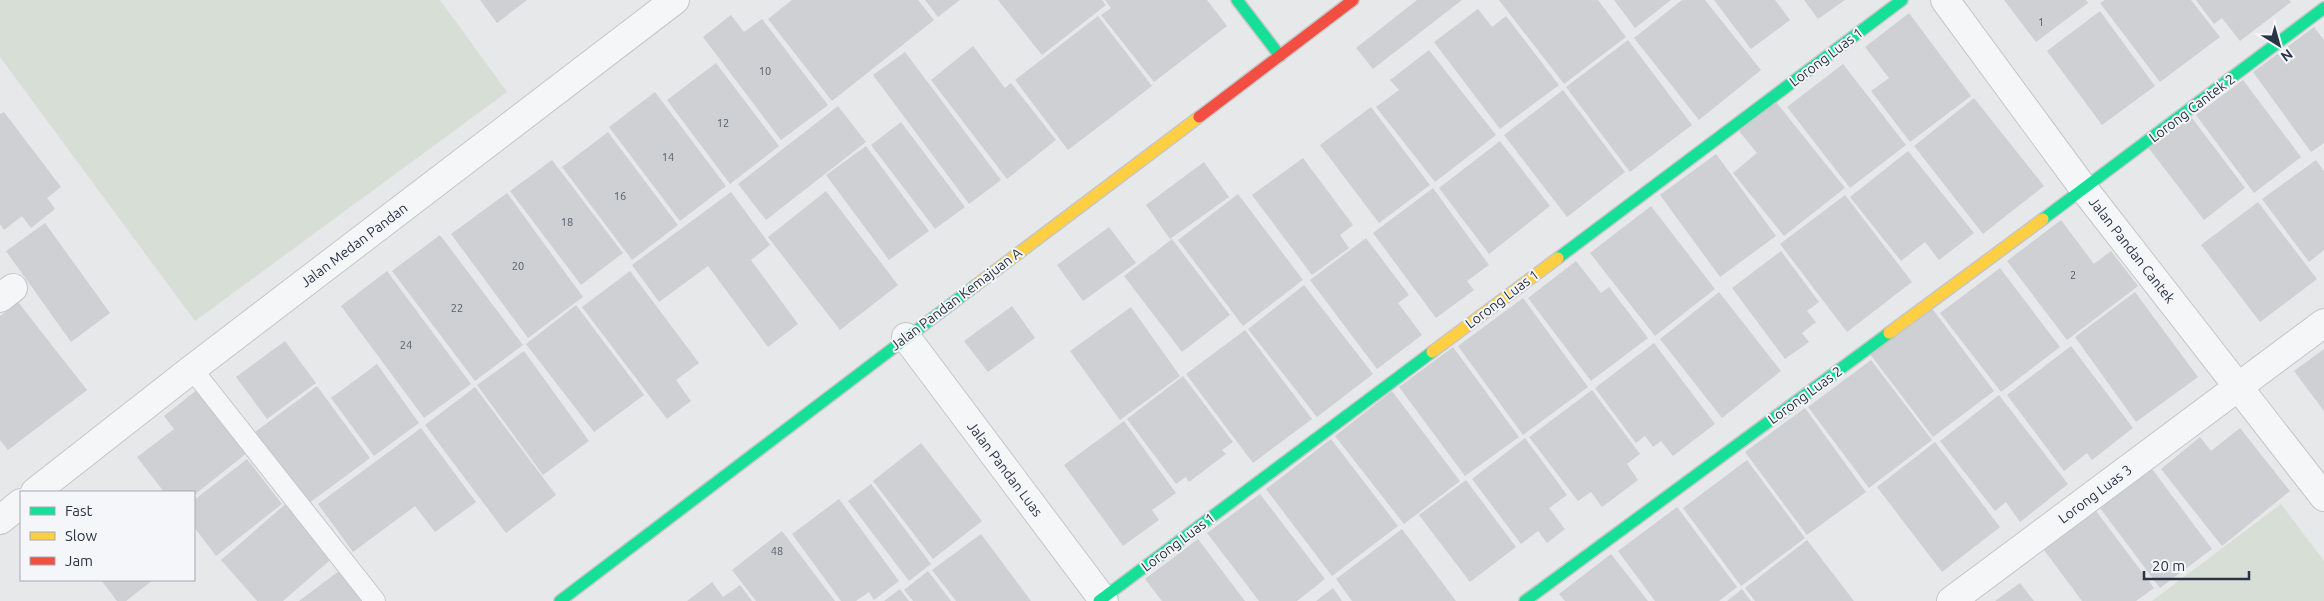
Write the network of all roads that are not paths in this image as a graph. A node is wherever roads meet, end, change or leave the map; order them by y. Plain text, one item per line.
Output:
1 (675, 0) edge
2 (1237, 0) edge
3 (1353, 0) edge
4 (1902, 0) edge
5 (1945, 0) edge
6 (2324, 8) edge
7 (1280, 56) junction
8 (2084, 189) junction
9 (2324, 322) edge
10 (906, 337) junction
11 (192, 369) junction
12 (2238, 386) junction
13 (36, 491) edge
14 (2324, 497) edge
15 (20, 504) edge
16 (0, 520) edge
17 (1102, 600) edge
18 (375, 601) edge
19 (560, 601) edge
20 (1525, 601) edge
21 (1951, 601) edge

1 - 11 street, Jalan Medan Pandan
2 - 7 street
3 - 7 street, Jalan Pandan Kemajuan A
4 - 17 street, Lorong Luas 1
5 - 8 street, Jalan Pandan Cantek
6 - 8 street, Lorong Cantek 2
7 - 10 street, Jalan Pandan Kemajuan A
8 - 12 street, Jalan Pandan Cantek
8 - 20 street, Lorong Luas 2
9 - 12 street, Lorong Luas 3
10 - 17 street, Jalan Pandan Luas
10 - 19 street, Jalan Pandan Kemajuan A
11 - 13 street, Jalan Medan Pandan
11 - 18 lane
12 - 14 street, Jalan Pandan Cantek
12 - 21 street, Lorong Luas 3
15 - 16 street

